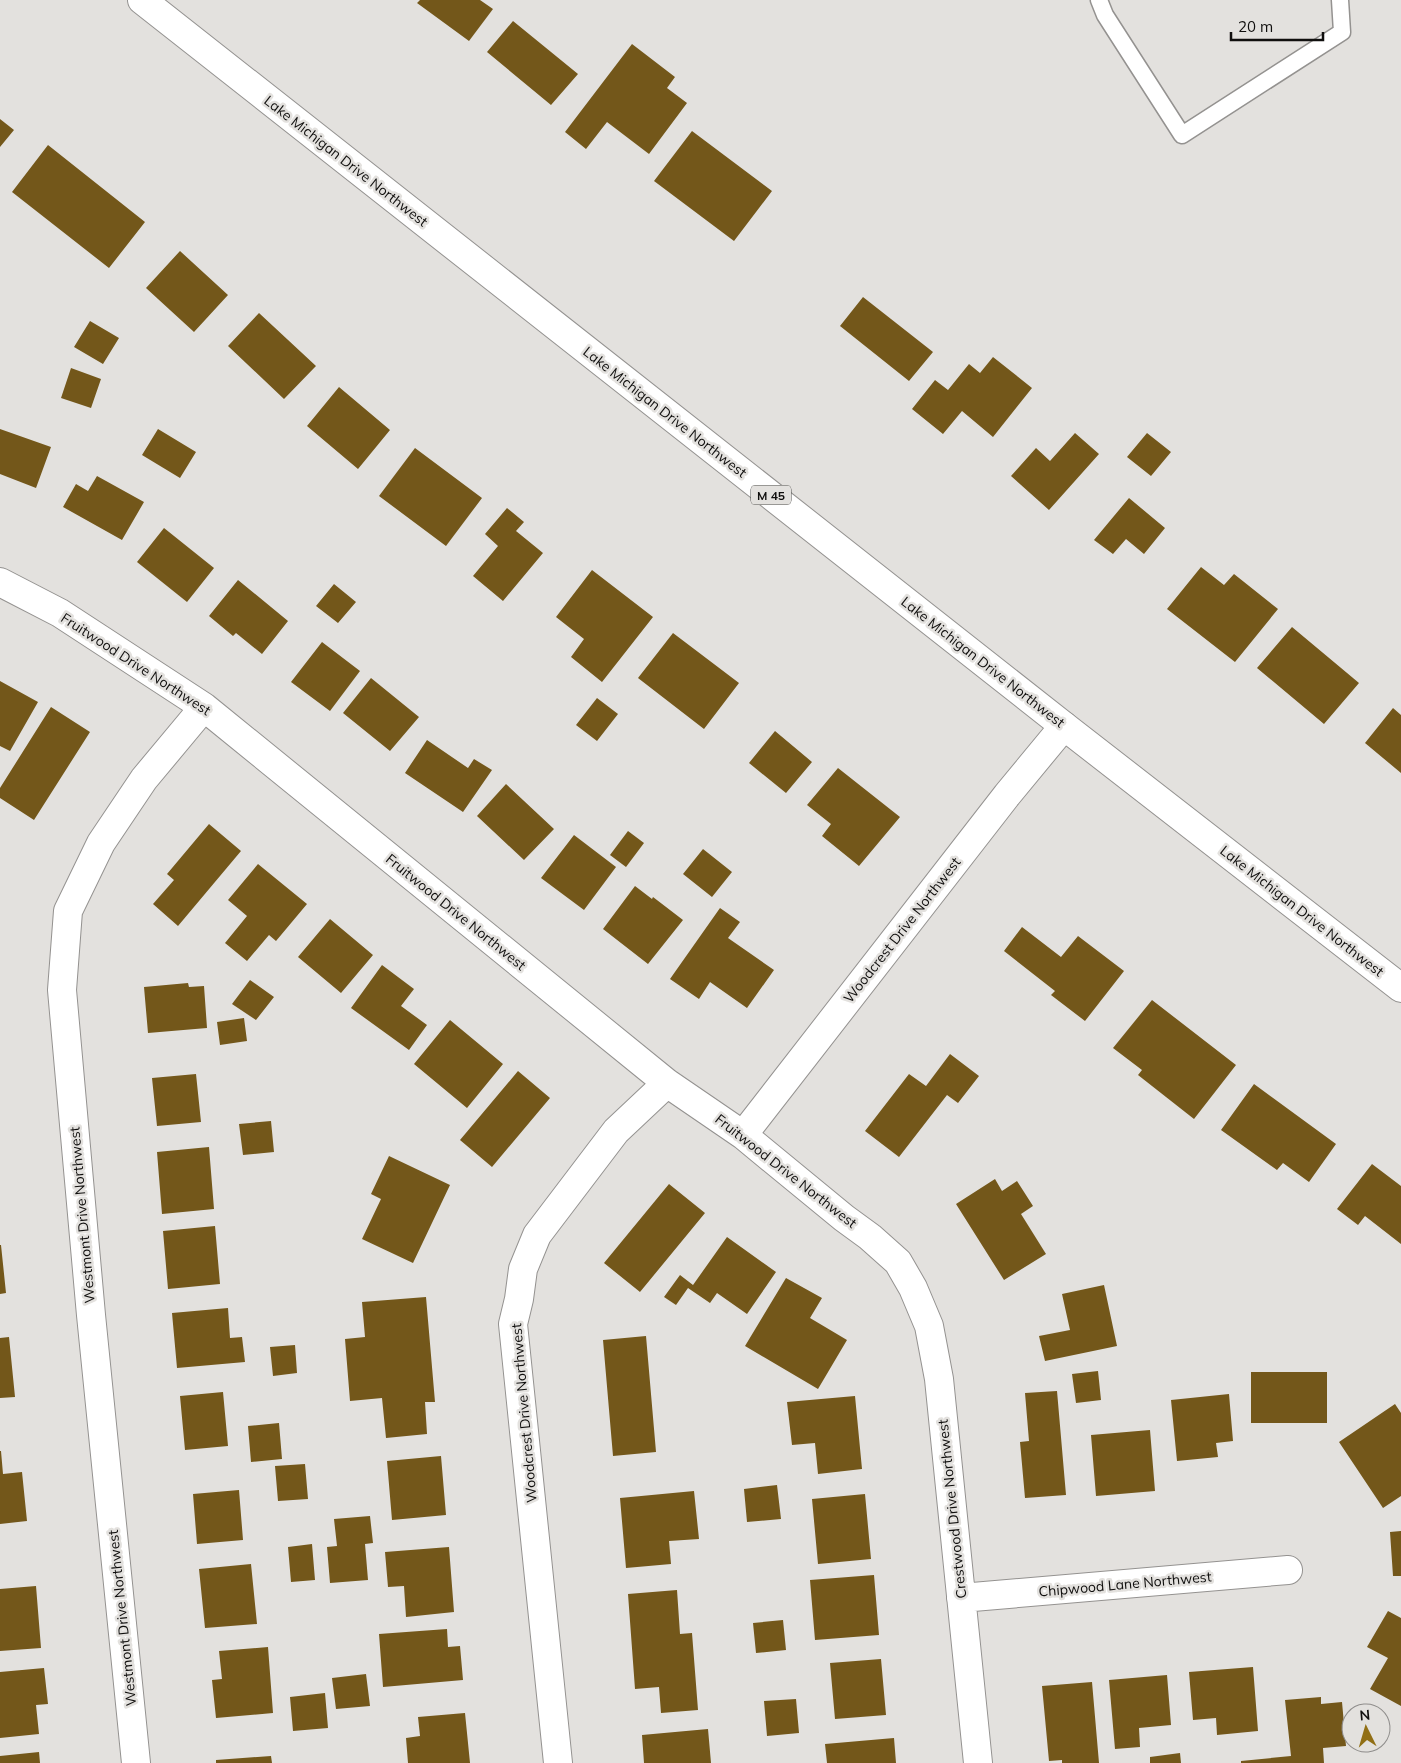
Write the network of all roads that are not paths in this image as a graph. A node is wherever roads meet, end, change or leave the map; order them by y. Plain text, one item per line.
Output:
1 (142, 0) edge
2 (1099, 0) edge
3 (1340, 0) edge
4 (0, 582) edge
5 (204, 707) junction
6 (1064, 726) junction
7 (1401, 988) edge
8 (667, 1083) junction
9 (743, 1135) junction
10 (898, 1262) joint
11 (1288, 1570) dead end
12 (961, 1598) junction
13 (136, 1763) edge
14 (558, 1763) edge
15 (978, 1763) edge

1 - 6 main road, Lake Michigan Drive Northwest / M 45
2 - 3 lane
4 - 5 main road, Fruitwood Drive Northwest
5 - 8 main road, Fruitwood Drive Northwest
5 - 13 main road, Westmont Drive Northwest
6 - 7 main road, Lake Michigan Drive Northwest / M 45
6 - 9 main road, Woodcrest Drive Northwest
8 - 9 main road, Fruitwood Drive Northwest
8 - 14 main road, Woodcrest Drive Northwest
9 - 10 main road, Fruitwood Drive Northwest
10 - 12 main road, Crestwood Drive Northwest
11 - 12 main road, Chipwood Lane Northwest
12 - 15 main road, Crestwood Drive Northwest

